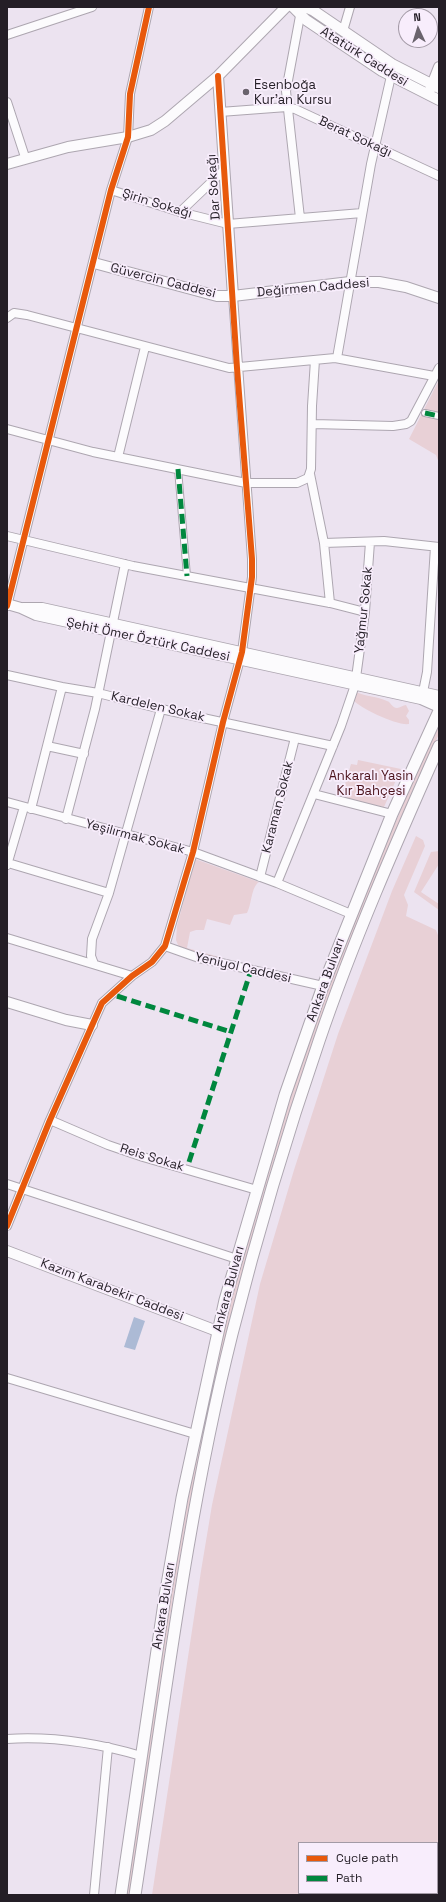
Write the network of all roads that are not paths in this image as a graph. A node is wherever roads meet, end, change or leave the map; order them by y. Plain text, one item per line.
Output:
1 (92, 7) edge
2 (149, 7) edge
3 (286, 7) edge
4 (294, 7) edge
5 (350, 7) edge
6 (302, 11) edge
7 (343, 31) junction
8 (7, 35) edge
9 (439, 67) edge
10 (218, 76) junction
11 (391, 76) junction
12 (436, 87) edge
13 (428, 95) junction
14 (439, 100) edge
15 (7, 102) edge
16 (287, 107) junction
17 (220, 112) junction
18 (128, 137) junction
19 (376, 147) junction
20 (25, 157) junction
21 (7, 164) edge
22 (224, 170) junction
23 (439, 176) edge
24 (111, 190) junction
25 (180, 212) junction
26 (362, 213) junction
27 (300, 218) junction
28 (228, 224) junction
29 (94, 263) junction
30 (350, 282) junction
31 (233, 296) junction
32 (439, 298) edge
33 (7, 318) edge
34 (77, 328) junction
35 (145, 347) junction
36 (337, 358) junction
37 (315, 360) junction
38 (237, 368) junction
39 (439, 368) edge
40 (434, 376) junction
41 (425, 412) dead end
42 (439, 416) edge
43 (313, 424) junction
44 (7, 429) edge
45 (50, 440) junction
46 (118, 457) junction
47 (178, 469) junction
48 (310, 474) junction
49 (246, 483) junction
50 (7, 536) edge
51 (24, 540) junction
52 (324, 542) junction
53 (370, 542) junction
54 (437, 547) edge
55 (125, 564) junction
56 (187, 576) junction
57 (251, 588) junction
58 (330, 603) junction
59 (7, 605) edge
60 (365, 612) junction
61 (112, 628) junction
62 (241, 656) junction
63 (7, 675) edge
64 (355, 681) junction
65 (62, 688) junction
66 (423, 692) junction
67 (98, 693) junction
68 (439, 696) edge
69 (439, 707) edge
70 (161, 709) junction
71 (439, 711) edge
72 (223, 722) junction
73 (296, 738) junction
74 (47, 746) junction
75 (333, 746) junction
76 (439, 746) edge
77 (84, 754) junction
78 (314, 794) junction
79 (7, 802) edge
80 (28, 808) junction
81 (392, 814) junction
82 (66, 819) junction
83 (126, 835) junction
84 (193, 852) junction
85 (7, 864) edge
86 (260, 877) junction
87 (278, 883) junction
88 (109, 893) junction
89 (351, 914) junction
90 (7, 938) edge
91 (165, 946) junction
92 (94, 964) junction
93 (132, 976) junction
94 (323, 986) junction
95 (7, 1002) edge
96 (92, 1025) junction
97 (50, 1120) junction
98 (7, 1184) edge
99 (22, 1189) junction
100 (256, 1190) junction
101 (7, 1226) edge
102 (7, 1251) edge
103 (237, 1259) junction
104 (217, 1331) junction
105 (7, 1378) edge
106 (195, 1434) junction
107 (7, 1739) edge
108 (108, 1747) junction
109 (141, 1756) junction
110 (94, 1895) edge
111 (121, 1895) edge
112 (135, 1895) edge

1 - 8 street
2 - 18 street
3 - 10 street
4 - 6 street, Atatürk Caddesi
5 - 7 street
6 - 7 street, Atatürk Caddesi
6 - 11 street, Atatürk Caddesi
6 - 16 street
7 - 12 street, Atatürk Caddesi
9 - 12 street
10 - 17 street, Dar Sokağı
10 - 18 street
11 - 13 street, Atatürk Caddesi
11 - 19 street
12 - 13 street
13 - 14 street, Atatürk Caddesi
15 - 20 street
16 - 17 street, Berat Sokağı
16 - 19 street, Berat Sokağı
16 - 27 street
17 - 22 street, Dar Sokağı
18 - 20 street
18 - 24 street
19 - 23 street, Berat Sokağı
19 - 26 street
20 - 21 street
22 - 25 street
22 - 28 street, Dar Sokağı
24 - 25 street, Şirin Sokağı
24 - 29 street
25 - 28 street, Şirin Sokağı
26 - 27 street, Şirin Sokağı
26 - 30 street
27 - 28 street, Şirin Sokağı
28 - 31 street, Dar Sokağı
29 - 31 street, Güvercin Caddesi
29 - 34 street
30 - 31 street, Değirmen Caddesi
30 - 32 street, Değirmen Caddesi
30 - 36 street
31 - 38 street
33 - 34 street
34 - 35 street
34 - 45 street
35 - 38 street
35 - 46 street
36 - 37 street
36 - 40 street
37 - 38 street
37 - 43 street
38 - 49 street
39 - 40 street
40 - 43 street
41 - 42 street
43 - 48 street
44 - 45 street
45 - 46 street
45 - 51 street
46 - 47 street
47 - 49 street
47 - 56 street
48 - 49 street
48 - 52 street
49 - 57 street
50 - 51 street
51 - 55 street
51 - 59 street
52 - 53 street
52 - 58 street
53 - 54 street
53 - 60 street, Yağmur Sokak
54 - 66 street
55 - 56 street
55 - 61 street
56 - 57 street
57 - 58 street
57 - 62 street
58 - 60 street
59 - 61 street, Şehit Ömer Öztürk Caddesi
60 - 64 street, Yağmur Sokak
61 - 62 street, Şehit Ömer Öztürk Caddesi
61 - 67 street
62 - 64 street, Şehit Ömer Öztürk Caddesi
62 - 72 street
63 - 65 street, Kardelen Sokak
64 - 66 street, Şehit Ömer Öztürk Caddesi
64 - 69 street, Şehit Ömer Öztürk Caddesi
64 - 75 street, Yağmur Sokak
65 - 67 street, Kardelen Sokak
65 - 74 street
66 - 68 street, Şehit Ömer Öztürk Caddesi
67 - 70 street, Kardelen Sokak
67 - 77 street
70 - 72 street, Kardelen Sokak
70 - 83 street
71 - 81 main road, Ankara Bulvarı
72 - 73 street, Kardelen Sokak
72 - 84 street
73 - 75 street, Kardelen Sokak
73 - 86 street, Karaman Sokak
74 - 77 street
74 - 80 street
75 - 78 street, Yağmur Sokak
76 - 112 main road, Ankara Bulvarı
77 - 82 street
78 - 81 street
78 - 87 street, Yağmur Sokak
79 - 80 street, Yeşilırmak Sokak
80 - 82 street, Yeşilırmak Sokak
80 - 85 street
81 - 89 main road, Ankara Bulvarı
82 - 83 street, Yeşilırmak Sokak
83 - 84 street, Yeşilırmak Sokak
83 - 88 street
84 - 86 street, Yeşilırmak Sokak
84 - 91 street
85 - 88 street
86 - 87 street, Yeşilırmak Sokak
87 - 89 street, Yeşilırmak Sokak
88 - 92 street
89 - 94 main road, Ankara Bulvarı
90 - 92 street
91 - 93 street
91 - 94 street, Yeniyol Caddesi
92 - 93 street
93 - 96 street
94 - 100 main road, Ankara Bulvarı
95 - 96 street
96 - 97 street
97 - 99 street
97 - 100 street, Reis Sokak
98 - 99 street
99 - 101 street
99 - 103 street
100 - 103 main road, Ankara Bulvarı
102 - 104 street, Kazım Karabekir Caddesi
103 - 104 main road, Ankara Bulvarı
104 - 106 main road, Ankara Bulvarı
105 - 106 street
106 - 109 main road, Ankara Bulvarı
107 - 108 street
108 - 109 street
108 - 110 street
109 - 111 main road, Ankara Bulvarı

